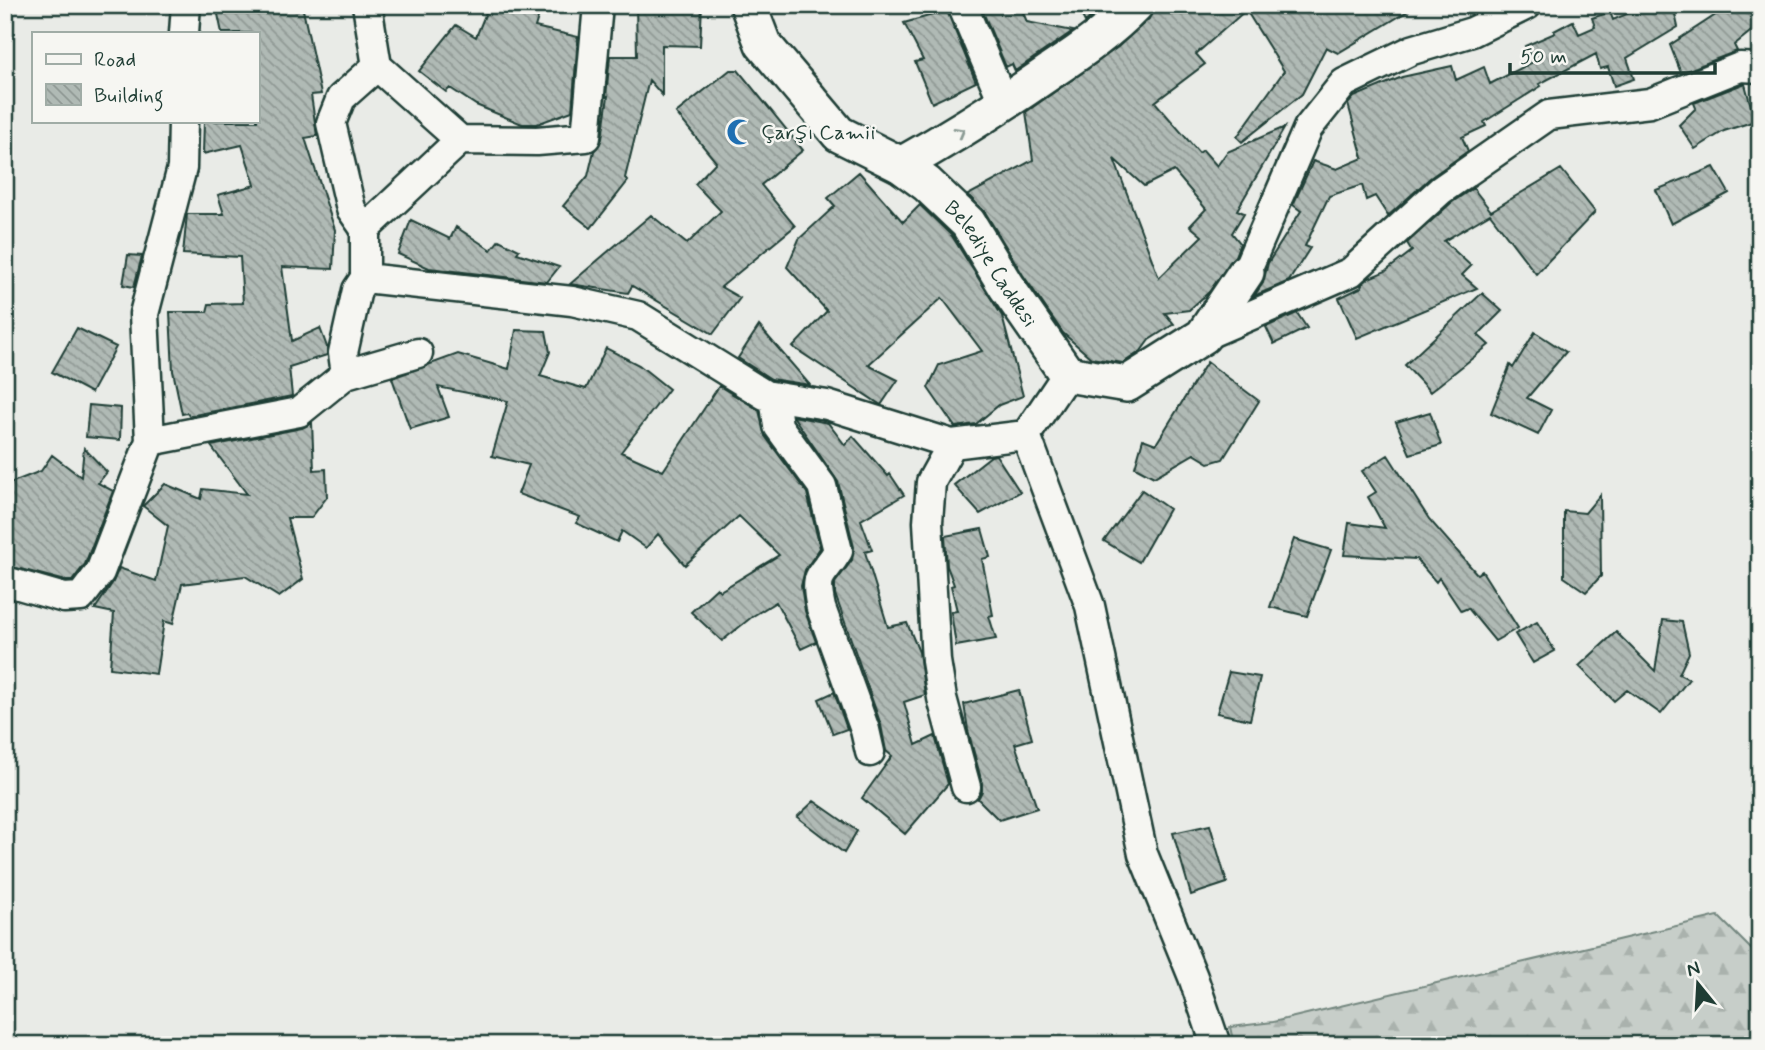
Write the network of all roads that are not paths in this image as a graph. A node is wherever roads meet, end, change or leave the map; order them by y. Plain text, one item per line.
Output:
1 (186, 5) edge
2 (367, 5) edge
3 (598, 5) edge
4 (748, 5) edge
5 (962, 5) edge
6 (1135, 5) edge
7 (1527, 5) edge
8 (184, 32) edge
9 (1753, 63) edge
10 (377, 66) junction
11 (1004, 104) junction
12 (183, 122) edge
13 (460, 140) junction
14 (901, 165) junction
15 (365, 229) junction
16 (1246, 272) joint
17 (365, 278) junction
18 (1203, 336) junction
19 (418, 353) dead end
20 (346, 374) junction
21 (1067, 374) junction
22 (774, 397) junction
23 (1026, 435) junction
24 (150, 441) junction
25 (952, 444) junction
26 (5, 581) edge
27 (870, 752) dead end
28 (966, 787) dead end
29 (1216, 1045) edge

1 - 8 street
2 - 10 street
3 - 13 street
4 - 14 main road, Belediye Caddesi
5 - 11 street
6 - 11 main road
7 - 16 street
9 - 18 street
10 - 13 street
10 - 15 street
14 -> 11 main road
12 - 24 street
13 - 15 street
14 - 21 main road, Belediye Caddesi
15 - 17 street
16 - 18 main road
17 - 20 street
17 - 22 street
18 - 21 main road
19 - 20 street
20 - 24 street
21 - 23 street
22 - 25 street
22 - 27 street
23 - 25 street
23 - 29 street
24 - 26 street
25 - 28 street

